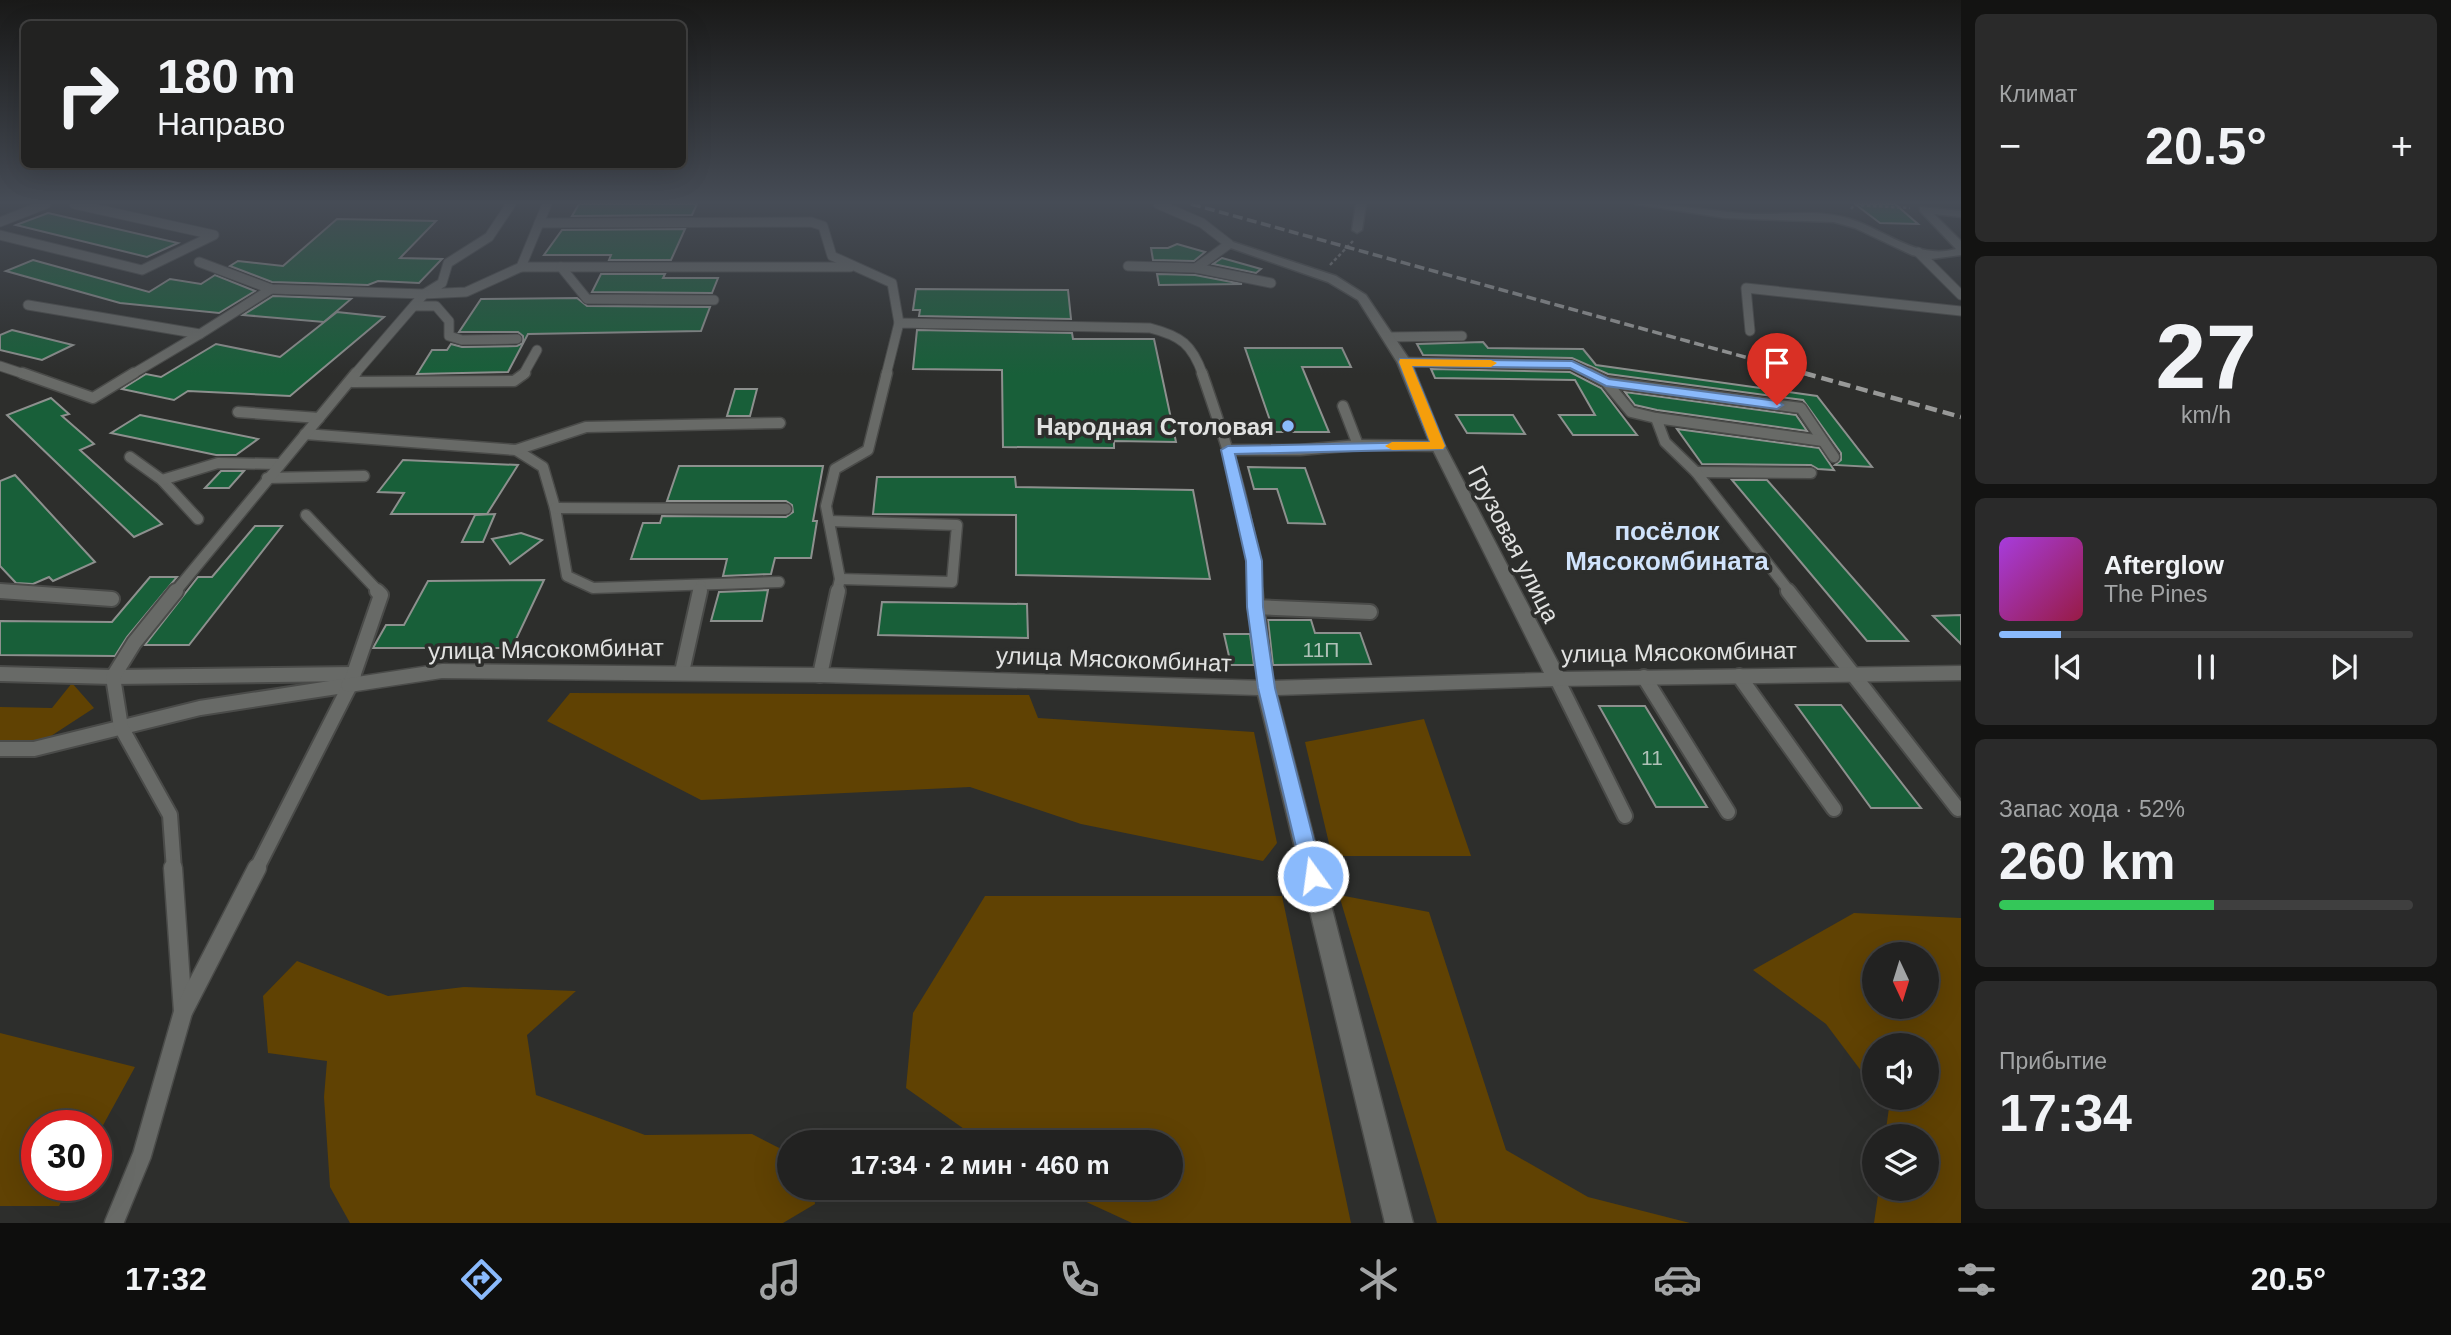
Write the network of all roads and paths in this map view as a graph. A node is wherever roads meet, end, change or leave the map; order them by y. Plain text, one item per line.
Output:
1 (105, 261) edge
2 (160, 261) edge
3 (451, 261) edge
4 (523, 261) edge
5 (842, 261) edge
6 (1206, 261) edge
7 (1279, 261) edge
8 (1334, 261) edge
9 (1927, 261) edge
10 (199, 262) dead end
11 (521, 267) junction
12 (561, 267) junction
13 (854, 267) junction
14 (1128, 267) dead end
15 (1196, 268) junction
16 (1332, 279) junction
17 (1271, 283) dead end
18 (271, 289) junction
19 (424, 294) junction
20 (1961, 295) edge
21 (714, 300) dead end
22 (28, 305) dead end
23 (414, 306) junction
24 (1961, 311) edge
25 (899, 323) junction
26 (1750, 331) dead end
27 (200, 334) junction
28 (1462, 336) dead end
29 (1388, 337) junction
30 (517, 339) dead end
31 (537, 350) dead end
32 (1405, 362) junction
33 (0, 366) edge
34 (352, 382) junction
35 (1606, 382) junction
36 (1343, 406) dead end
37 (238, 412) dead end
38 (320, 418) junction
39 (1656, 418) junction
40 (780, 423) dead end
41 (305, 434) junction
42 (1823, 441) junction
43 (1358, 445) junction
44 (1438, 446) junction
45 (516, 450) junction
46 (1228, 450) junction
47 (130, 457) dead end
48 (1834, 457) dead end
49 (278, 464) junction
50 (1696, 472) junction
51 (1811, 473) dead end
52 (364, 476) dead end
53 (267, 478) junction
54 (162, 480) junction
55 (555, 508) junction
56 (786, 509) dead end
57 (306, 515) dead end
58 (198, 519) dead end
59 (829, 521) junction
60 (840, 579) junction
61 (779, 582) dead end
62 (701, 585) junction
63 (0, 591) edge
64 (112, 599) dead end
65 (1255, 607) junction
66 (1370, 612) dead end
67 (682, 672) junction
68 (1961, 673) edge
69 (0, 674) edge
70 (1854, 674) junction
71 (820, 675) junction
72 (1739, 676) junction
73 (113, 677) junction
74 (1644, 677) junction
75 (1557, 679) junction
76 (352, 680) junction
77 (1266, 688) junction
78 (121, 727) junction
79 (0, 749) edge
80 (1834, 808) dead end
81 (1958, 809) dead end
82 (1728, 812) dead end
83 (1625, 816) dead end
84 (183, 1012) junction
85 (114, 1223) edge
86 (1399, 1223) edge

1 - 2 lane
3 - 19 lane
4 - 11 lane
5 - 13 lane
6 - 15 lane
7 - 16 street, Грузовая улица
8 - 16 path
9 - 20 lane
10 - 18 lane
11 - 12 lane
11 - 19 lane
12 - 13 lane
12 - 21 lane
13 - 25 lane
14 - 15 lane
15 - 17 lane
16 - 29 street, Грузовая улица
18 - 19 lane
18 - 27 lane
19 - 23 lane
22 - 27 lane
23 - 30 lane
23 - 34 lane
24 - 26 lane
25 - 46 lane
25 - 59 lane
27 - 33 lane
28 - 29 lane
29 - 32 street, Грузовая улица
31 - 34 lane
32 - 35 lane
32 - 44 street, Грузовая улица
34 - 38 lane
35 - 39 lane
35 - 42 lane
36 - 43 lane
37 - 38 lane
38 - 41 lane
39 - 42 lane
39 - 50 lane
40 - 45 lane
41 - 45 lane
41 - 49 lane
42 - 48 lane
43 - 44 lane
43 - 46 lane
44 - 75 street, Грузовая улица
45 - 55 lane
46 - 65 lane
47 - 54 lane
49 - 53 lane
49 - 54 lane
50 - 51 lane
50 - 70 lane
52 - 53 lane
53 - 73 lane
54 - 58 lane
55 - 56 lane
55 - 62 lane
57 - 76 lane
59 - 60 lane
59 - 60 lane
60 - 71 lane
61 - 62 lane
62 - 67 lane
63 - 64 lane
65 - 66 lane
65 - 77 lane
67 - 71 street, улица Мясокомбинат
67 - 76 street, улица Мясокомбинат
68 - 70 street, улица Мясокомбинат
69 - 73 lane
70 - 72 street, улица Мясокомбинат
70 - 81 lane
71 - 77 street, улица Мясокомбинат
72 - 74 street, улица Мясокомбинат
72 - 80 lane
73 - 76 lane
73 - 78 lane
74 - 75 street, улица Мясокомбинат
74 - 82 lane
75 - 77 street, улица Мясокомбинат
75 - 83 lane
76 - 78 lane
76 - 84 lane
77 - 86 street
78 - 79 lane
78 - 84 lane
84 - 85 lane

